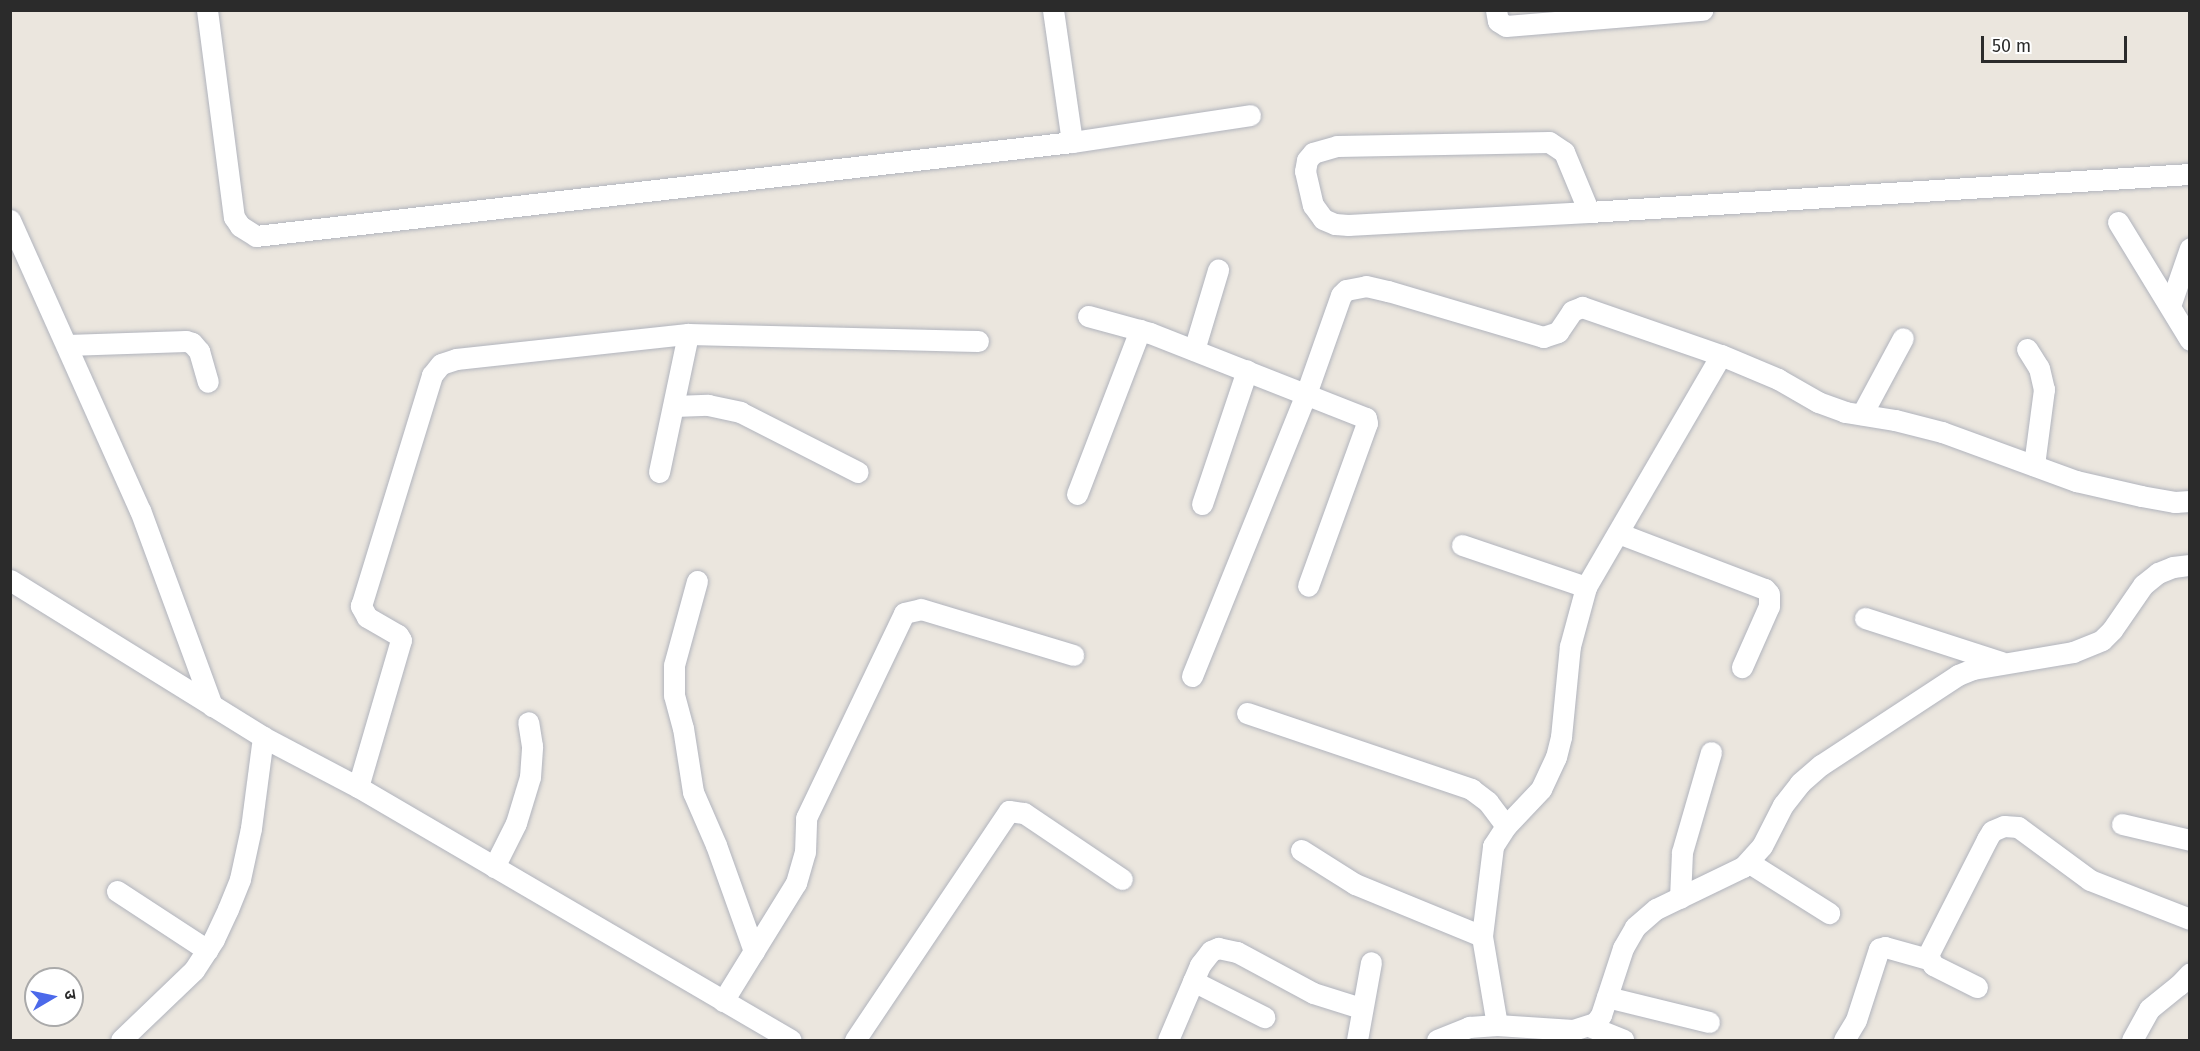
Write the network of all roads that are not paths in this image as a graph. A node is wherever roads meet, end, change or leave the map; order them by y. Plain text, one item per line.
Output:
1 (207, 10) edge
2 (1053, 10) edge
3 (1496, 10) edge
4 (1702, 10) edge
5 (1250, 115) dead end
6 (1072, 142) junction
7 (2190, 174) edge
8 (1589, 212) junction
9 (10, 220) edge
10 (2118, 222) dead end
11 (2190, 248) edge
12 (1218, 270) dead end
13 (2170, 306) junction
14 (1088, 316) dead end
15 (1140, 330) junction
16 (688, 334) junction
17 (1904, 338) dead end
18 (2190, 339) edge
19 (978, 341) dead end
20 (67, 345) junction
21 (2027, 349) dead end
22 (1194, 350) junction
23 (1721, 355) junction
24 (1247, 370) junction
25 (208, 382) dead end
26 (1306, 394) junction
27 (674, 406) junction
28 (1862, 414) junction
29 (2034, 465) junction
30 (858, 471) dead end
31 (660, 472) dead end
32 (1077, 494) dead end
33 (2190, 501) edge
34 (1202, 504) dead end
35 (1618, 533) junction
36 (1462, 545) dead end
37 (2190, 565) edge
38 (10, 580) edge
39 (697, 581) dead end
40 (1308, 586) dead end
41 (1586, 587) junction
42 (1865, 618) dead end
43 (1073, 655) dead end
44 (2005, 664) junction
45 (1742, 667) dead end
46 (1192, 676) dead end
47 (212, 706) junction
48 (1247, 713) dead end
49 (528, 722) dead end
50 (263, 736) junction
51 (1711, 752) dead end
52 (358, 787) junction
53 (2122, 824) dead end
54 (1506, 826) junction
55 (2190, 840) edge
56 (1301, 850) dead end
57 (1748, 862) junction
58 (494, 867) junction
59 (1122, 879) dead end
60 (117, 891) dead end
61 (1680, 898) junction
62 (1829, 913) dead end
63 (2190, 919) edge
64 (1482, 936) junction
65 (207, 950) junction
66 (754, 951) junction
67 (1928, 959) junction
68 (1371, 962) dead end
69 (2190, 973) edge
70 (1193, 981) junction
71 (1977, 987) dead end
72 (1607, 997) junction
73 (723, 1001) junction
74 (1361, 1008) junction
75 (1264, 1017) dead end
76 (1709, 1022) dead end
77 (1497, 1025) junction
78 (1589, 1026) junction
79 (121, 1041) edge
80 (791, 1041) edge
81 (855, 1041) edge
82 (1168, 1041) edge
83 (1357, 1041) edge
84 (1437, 1041) edge
85 (1623, 1041) edge
86 (1844, 1041) edge
87 (2132, 1041) edge

1 - 6 street
2 - 6 street
3 - 4 street
5 - 6 street
7 - 8 street
8 - 8 street
9 - 20 street
10 - 13 street
11 - 13 street
12 - 22 street
13 - 18 street
14 - 15 street
15 - 22 street
15 - 32 street
16 - 19 street
16 - 27 street
16 - 52 street
17 - 28 street
20 - 25 street
20 - 47 street
21 - 29 street
22 - 24 street
23 - 26 street
23 - 28 street
23 - 35 street
24 - 26 street
24 - 34 street
26 - 40 street
26 - 46 street
27 - 30 street
27 - 31 street
28 - 29 street
29 - 33 street
35 - 41 street
35 - 45 street
36 - 41 street
37 - 44 street
38 - 47 street
39 - 66 street
41 - 54 street
42 - 44 street
43 - 66 street
44 - 57 street
47 - 50 street
48 - 54 street
49 - 58 street
50 - 52 street
50 - 65 street
51 - 61 street
52 - 58 street
53 - 55 street
54 - 64 street
56 - 64 street
57 - 61 street
57 - 62 street
58 - 73 street
59 - 81 street
60 - 65 street
61 - 72 street
63 - 67 street
64 - 77 street
65 - 79 street
66 - 73 street
67 - 71 street
67 - 86 street
68 - 74 street
69 - 87 street
70 - 74 street
70 - 75 street
70 - 82 street
72 - 76 street
72 - 78 street
73 - 80 street
74 - 83 street
77 - 78 street
77 - 84 street
78 - 85 street

